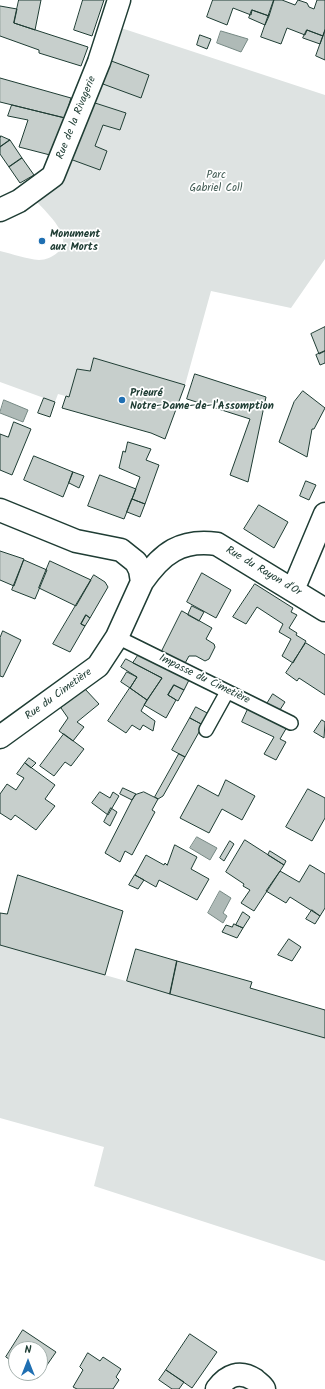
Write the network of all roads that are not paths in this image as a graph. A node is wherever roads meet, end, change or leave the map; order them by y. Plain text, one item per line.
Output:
1 (119, 0) edge
2 (0, 210) edge
3 (0, 510) edge
4 (325, 514) edge
5 (121, 550) junction
6 (167, 552) junction
7 (142, 582) junction
8 (293, 590) junction
9 (325, 610) edge
10 (117, 637) junction
11 (227, 692) junction
12 (291, 724) dead end
13 (206, 730) dead end
14 (0, 738) edge
15 (217, 1389) edge
16 (264, 1389) edge

1 - 2 street, Rue de la Rivagerie
3 - 5 street
4 - 8 street
5 - 6 street
5 - 7 street
6 - 7 street, Rue du Rayon d'Or
6 - 8 street, Rue du Rayon d'Or
7 - 10 street, Rue du Cimetière
8 - 9 street, Rue du Rayon d'Or
10 - 11 lane, Impasse du Cimetière
10 - 14 street, Rue du Cimetière
11 - 12 lane, Impasse du Cimetière
11 - 13 lane
15 - 16 street

